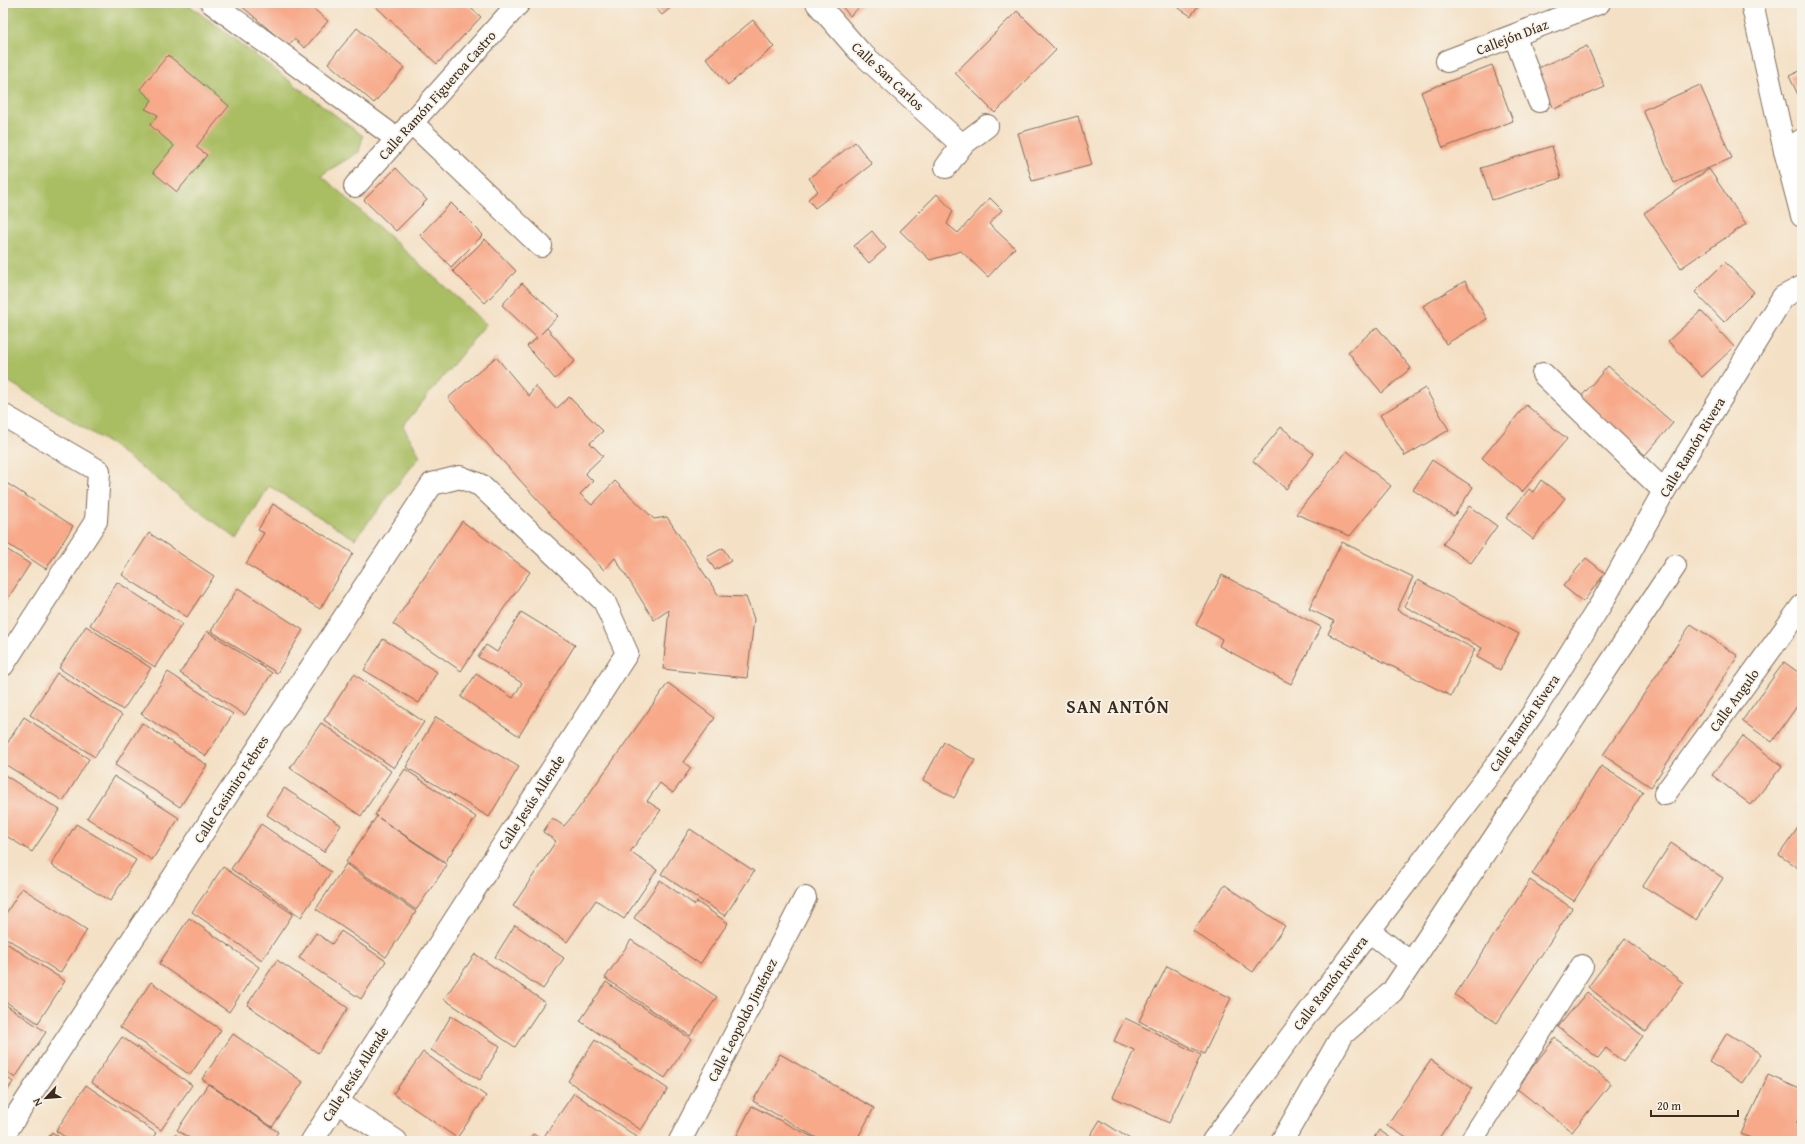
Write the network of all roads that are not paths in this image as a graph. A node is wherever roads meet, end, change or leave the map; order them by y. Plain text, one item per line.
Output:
1 (212, 3) edge
2 (519, 3) edge
3 (817, 3) edge
4 (1599, 3) edge
5 (1752, 3) edge
6 (1515, 37) junction
7 (1447, 61) dead end
8 (1539, 101) dead end
9 (411, 122) junction
10 (987, 126) dead end
11 (397, 139) junction
12 (962, 145) junction
13 (1793, 145) edge
14 (946, 166) dead end
15 (355, 186) dead end
16 (1802, 216) edge
17 (541, 246) dead end
18 (1802, 287) edge
19 (1543, 374) dead end
20 (3, 415) edge
21 (480, 485) joint
22 (1664, 491) junction
23 (1675, 566) dead end
24 (1800, 613) edge
25 (3, 665) edge
26 (1665, 794) dead end
27 (805, 898) dead end
28 (1369, 931) junction
29 (1411, 963) junction
30 (1582, 966) dead end
31 (337, 1102) junction
32 (3, 1136) edge
33 (312, 1141) edge
34 (396, 1141) edge
35 (680, 1141) edge
36 (1213, 1141) edge
37 (1282, 1141) edge
38 (1471, 1141) edge

1 - 11 street
2 - 9 street, Calle Ramón Figueroa Castro
3 - 12 street, Calle San Carlos
4 - 6 street, Callejón Díaz
5 - 13 street
6 - 7 street, Callejón Díaz
6 - 8 street
9 - 11 street, Calle Ramón Figueroa Castro
9 - 17 street
10 - 12 street
11 - 15 street, Calle Ramón Figueroa Castro
12 - 14 street
13 - 16 street
18 - 22 street, Calle Ramón Rivera
19 - 22 street
20 - 25 street
21 - 31 street, Calle Jesús Allende
21 - 32 street, Calle Casimiro Febres
22 - 28 street, Calle Ramón Rivera
23 - 29 street
24 - 26 street, Calle Angulo
27 - 35 street, Calle Leopoldo Jiménez
28 - 29 street
28 - 36 street, Calle Ramón Rivera
29 - 37 street
30 - 38 street
31 - 33 street, Calle Jesús Allende
31 - 34 street

